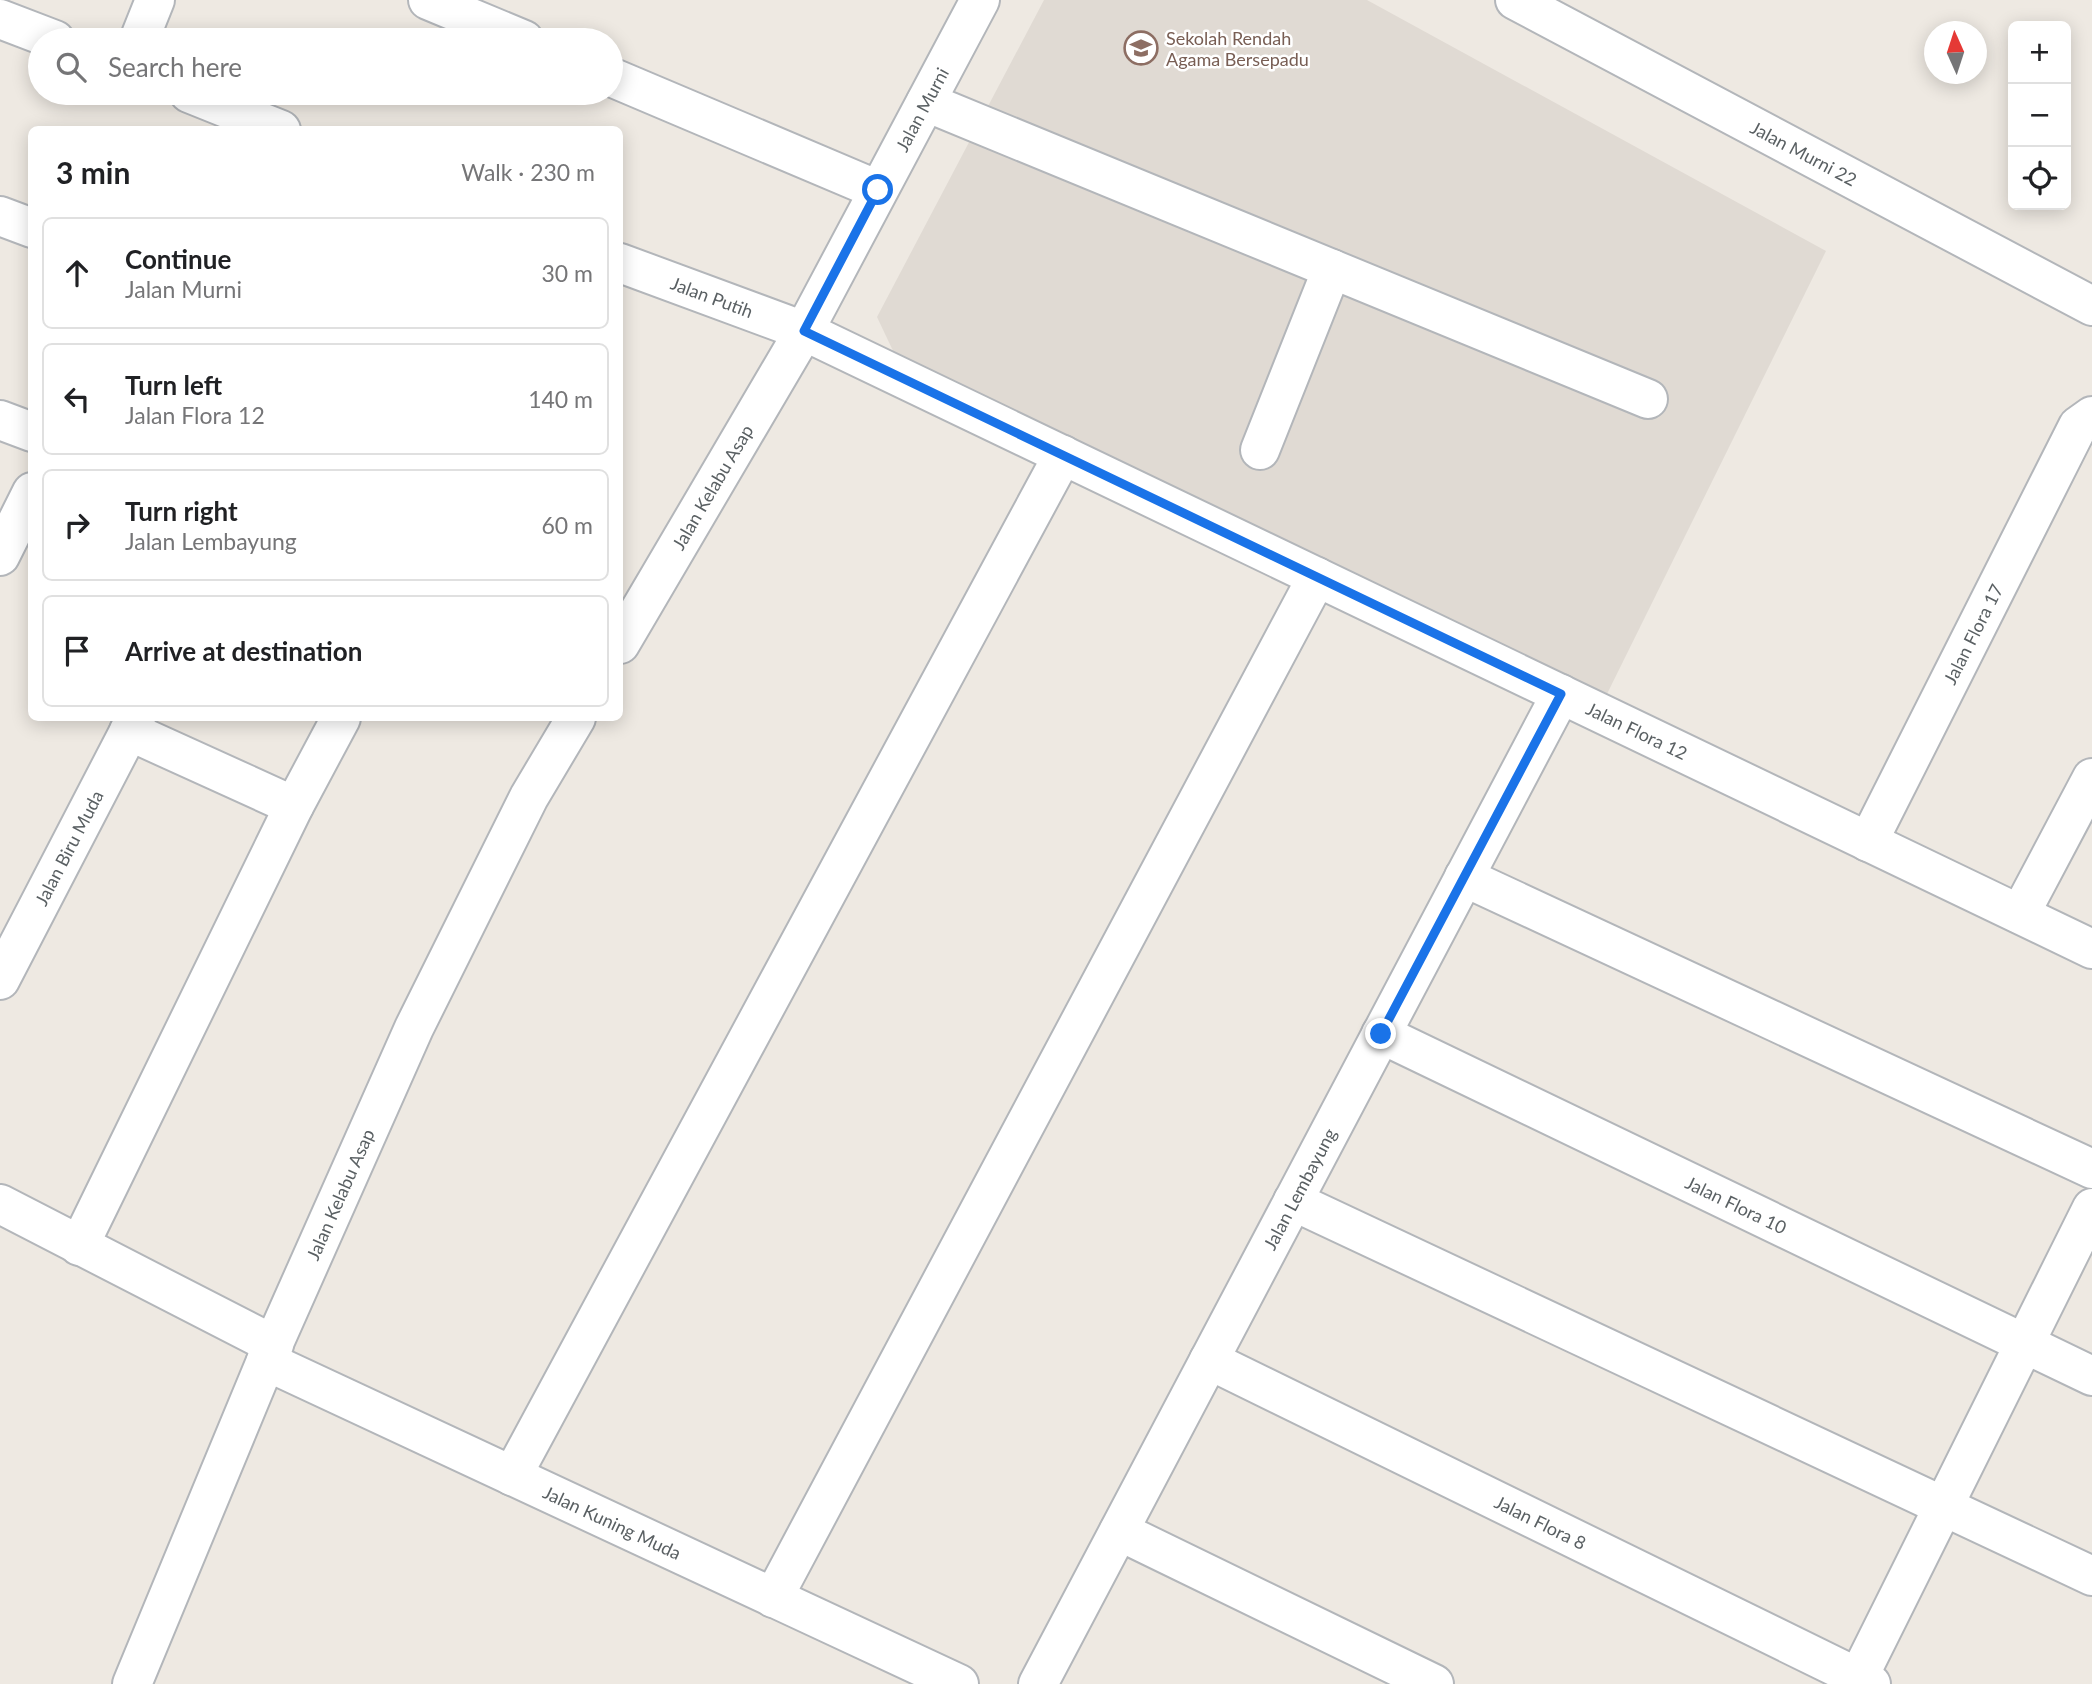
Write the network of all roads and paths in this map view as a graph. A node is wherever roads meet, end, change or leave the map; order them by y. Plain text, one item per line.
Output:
1 (155, 0) edge
2 (428, 0) edge
3 (979, 0) edge
4 (1515, 0) edge
5 (0, 19) edge
6 (144, 28) edge
7 (495, 28) edge
8 (28, 30) edge
9 (623, 82) edge
10 (926, 102) junction
11 (219, 105) edge
12 (271, 126) edge
13 (878, 190) junction
14 (0, 216) edge
15 (28, 226) edge
16 (623, 264) edge
17 (1332, 269) junction
18 (2092, 306) edge
19 (804, 331) junction
20 (1648, 399) dead end
21 (0, 420) edge
22 (2085, 421) edge
23 (28, 430) edge
24 (1260, 450) dead end
25 (1063, 455) junction
26 (28, 500) edge
27 (0, 555) edge
28 (1317, 577) junction
29 (623, 639) edge
30 (1561, 694) junction
31 (339, 721) edge
32 (574, 721) edge
33 (132, 724) edge
34 (2092, 778) edge
35 (294, 806) junction
36 (1868, 842) junction
37 (1464, 877) junction
38 (2020, 914) junction
39 (2092, 949) edge
40 (0, 979) edge
41 (1381, 1034) junction
42 (2092, 1169) edge
43 (1293, 1201) junction
44 (0, 1204) edge
45 (2092, 1208) edge
46 (79, 1245) junction
47 (2025, 1343) junction
48 (270, 1353) junction
49 (1209, 1360) junction
50 (2092, 1376) edge
51 (512, 1476) junction
52 (1944, 1506) junction
53 (1119, 1531) junction
54 (2092, 1576) edge
55 (773, 1598) junction
56 (1862, 1682) edge
57 (132, 1684) edge
58 (959, 1684) edge
59 (1038, 1684) edge
60 (1434, 1684) edge

1 - 6 street
2 - 7 street
3 - 10 street, Jalan Murni
4 - 18 street, Jalan Murni 22
5 - 8 street
9 - 13 street
10 - 13 street, Jalan Murni
10 - 17 street
11 - 12 street
13 - 19 street, Jalan Murni
14 - 15 street
16 - 19 street, Jalan Putih
17 - 20 street
17 - 24 street
19 - 25 street, Jalan Flora 12
19 - 29 street, Jalan Kelabu Asap
21 - 23 street
22 - 36 street, Jalan Flora 17
25 - 28 street, Jalan Flora 12
25 - 51 street
26 - 27 street
28 - 30 street, Jalan Flora 12
28 - 55 street
30 - 36 street, Jalan Flora 12
30 - 37 street, Jalan Lembayung
31 - 35 street
32 - 48 street, Jalan Kelabu Asap
33 - 35 street
33 - 40 street, Jalan Biru Muda
34 - 38 street
35 - 46 street
36 - 38 street, Jalan Flora 12
37 - 41 street, Jalan Lembayung
37 - 42 street
38 - 39 street, Jalan Flora 12
41 - 43 street, Jalan Lembayung
41 - 47 street, Jalan Flora 10
43 - 49 street, Jalan Lembayung
43 - 52 street
44 - 46 street, Jalan Kuning Muda
45 - 47 street
46 - 48 street, Jalan Kuning Muda
47 - 50 street, Jalan Flora 10
47 - 52 street
48 - 51 street, Jalan Kuning Muda
48 - 57 street, Jalan Kelabu Asap
49 - 53 street, Jalan Lembayung
49 - 56 street, Jalan Flora 8
51 - 55 street, Jalan Kuning Muda
52 - 54 street
52 - 56 street
53 - 59 street, Jalan Lembayung
53 - 60 street
55 - 58 street, Jalan Kuning Muda

